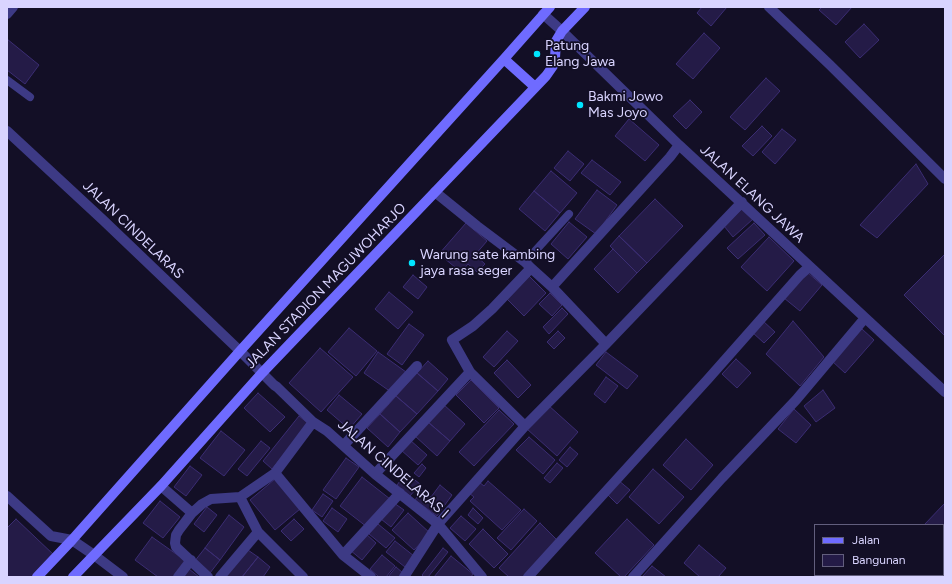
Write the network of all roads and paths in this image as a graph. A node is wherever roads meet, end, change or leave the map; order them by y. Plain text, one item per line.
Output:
1 (14, 7) edge
2 (585, 7) edge
3 (769, 7) edge
4 (546, 10) edge
5 (7, 14) edge
6 (562, 31) junction
7 (504, 59) junction
8 (7, 80) edge
9 (535, 87) junction
10 (30, 97) dead end
11 (7, 131) edge
12 (679, 145) junction
13 (945, 179) edge
14 (435, 192) junction
15 (742, 202) junction
16 (569, 214) dead end
17 (528, 265) junction
18 (810, 267) junction
19 (552, 287) junction
20 (866, 318) junction
21 (606, 344) junction
22 (240, 351) junction
23 (417, 366) dead end
24 (470, 372) junction
25 (262, 373) junction
26 (945, 391) edge
27 (313, 422) junction
28 (525, 426) junction
29 (344, 445) junction
30 (275, 473) junction
31 (376, 474) junction
32 (161, 486) junction
33 (400, 493) junction
34 (7, 496) edge
35 (240, 497) junction
36 (192, 513) junction
37 (438, 524) junction
38 (258, 532) junction
39 (72, 540) junction
40 (94, 555) junction
41 (343, 555) junction
42 (192, 560) junction
43 (37, 577) edge
44 (73, 577) edge
45 (123, 577) edge
46 (178, 577) edge
47 (208, 577) edge
48 (220, 577) edge
49 (303, 577) edge
50 (371, 577) edge
51 (404, 577) edge
52 (482, 577) edge
53 (528, 577) edge
54 (633, 577) edge

1 - 5 street
2 - 6 main road, JALAN STADION MAGUWOHARJO
3 - 13 street
4 - 6 street, JALAN ELANG JAWA
4 - 7 main road, JALAN STADION MAGUWOHARJO
6 - 9 main road, JALAN STADION MAGUWOHARJO
6 - 12 street, JALAN ELANG JAWA
7 - 9 main road
7 - 22 main road, JALAN STADION MAGUWOHARJO
8 - 10 lane
9 - 14 main road, JALAN STADION MAGUWOHARJO
11 - 22 street, JALAN CINDELARAS
12 - 15 street, JALAN ELANG JAWA
12 - 19 street
14 - 17 street
14 - 25 main road, JALAN STADION MAGUWOHARJO
15 - 18 street, JALAN ELANG JAWA
15 - 21 street
16 - 17 lane
17 - 19 street
17 - 24 street
18 - 20 street, JALAN ELANG JAWA
18 - 53 street
19 - 21 street
20 - 26 street, JALAN ELANG JAWA
20 - 54 street
21 - 28 street
22 - 25 street, JALAN CINDELARAS
22 - 39 main road, JALAN STADION MAGUWOHARJO
23 - 29 street
24 - 28 street
24 - 31 street
25 - 27 street, JALAN CINDELARAS I
25 - 32 main road, JALAN STADION MAGUWOHARJO
27 - 29 street, JALAN CINDELARAS I
27 - 30 street
28 - 37 street
29 - 31 street, JALAN CINDELARAS I
30 - 35 street
30 - 41 street
31 - 33 street, JALAN CINDELARAS I
32 - 36 street
32 - 40 main road, JALAN STADION MAGUWOHARJO
33 - 37 street, JALAN CINDELARAS I
33 - 41 street
34 - 39 street
35 - 36 street
35 - 38 street
36 - 42 street
37 - 51 street
37 - 52 street, JALAN CINDELARAS I
38 - 48 street
38 - 49 street
39 - 40 street
39 - 43 main road, JALAN STADION MAGUWOHARJO
40 - 44 main road, JALAN STADION MAGUWOHARJO
40 - 45 street
41 - 50 street
42 - 46 street
42 - 47 street

